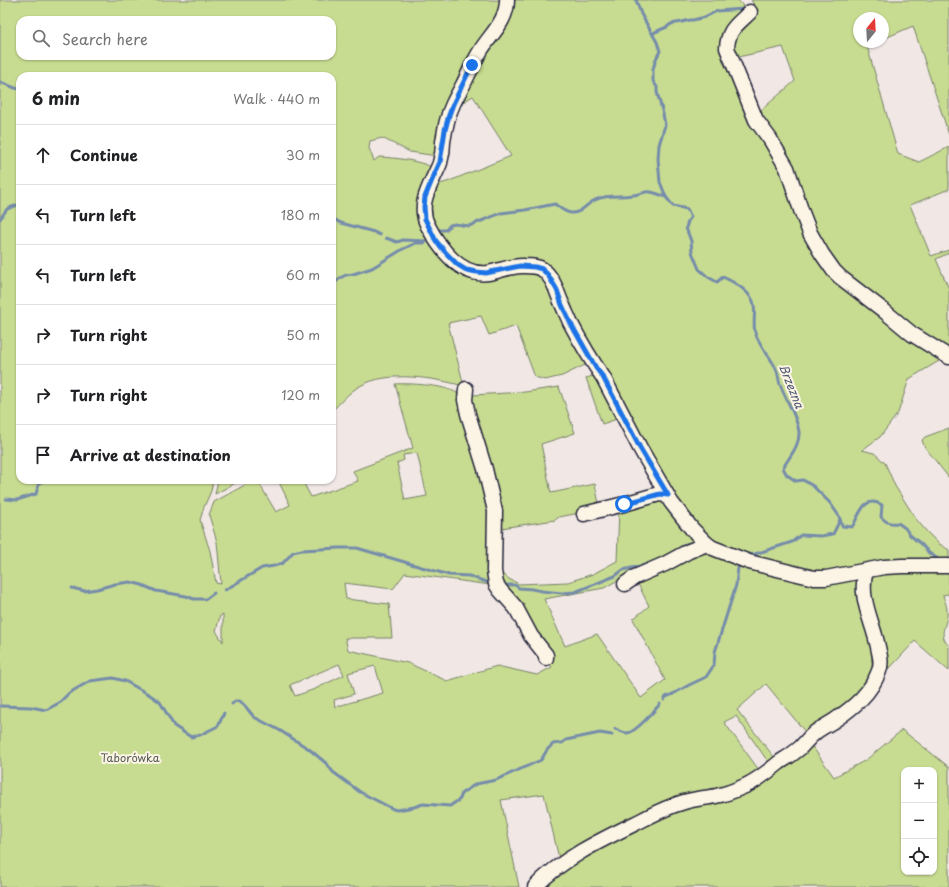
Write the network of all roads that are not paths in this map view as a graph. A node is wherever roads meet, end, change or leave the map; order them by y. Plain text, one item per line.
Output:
1 (507, 0) edge
2 (750, 12) dead end
3 (949, 357) edge
4 (466, 389) dead end
5 (668, 495) junction
6 (584, 514) dead end
7 (707, 544) junction
8 (949, 566) edge
9 (866, 571) junction
10 (625, 584) dead end
11 (546, 658) dead end
12 (534, 887) edge

1 - 5 street
2 - 3 street
4 - 11 street
5 - 6 street
5 - 7 street
7 - 9 street
7 - 10 street
8 - 9 street
9 - 12 street

